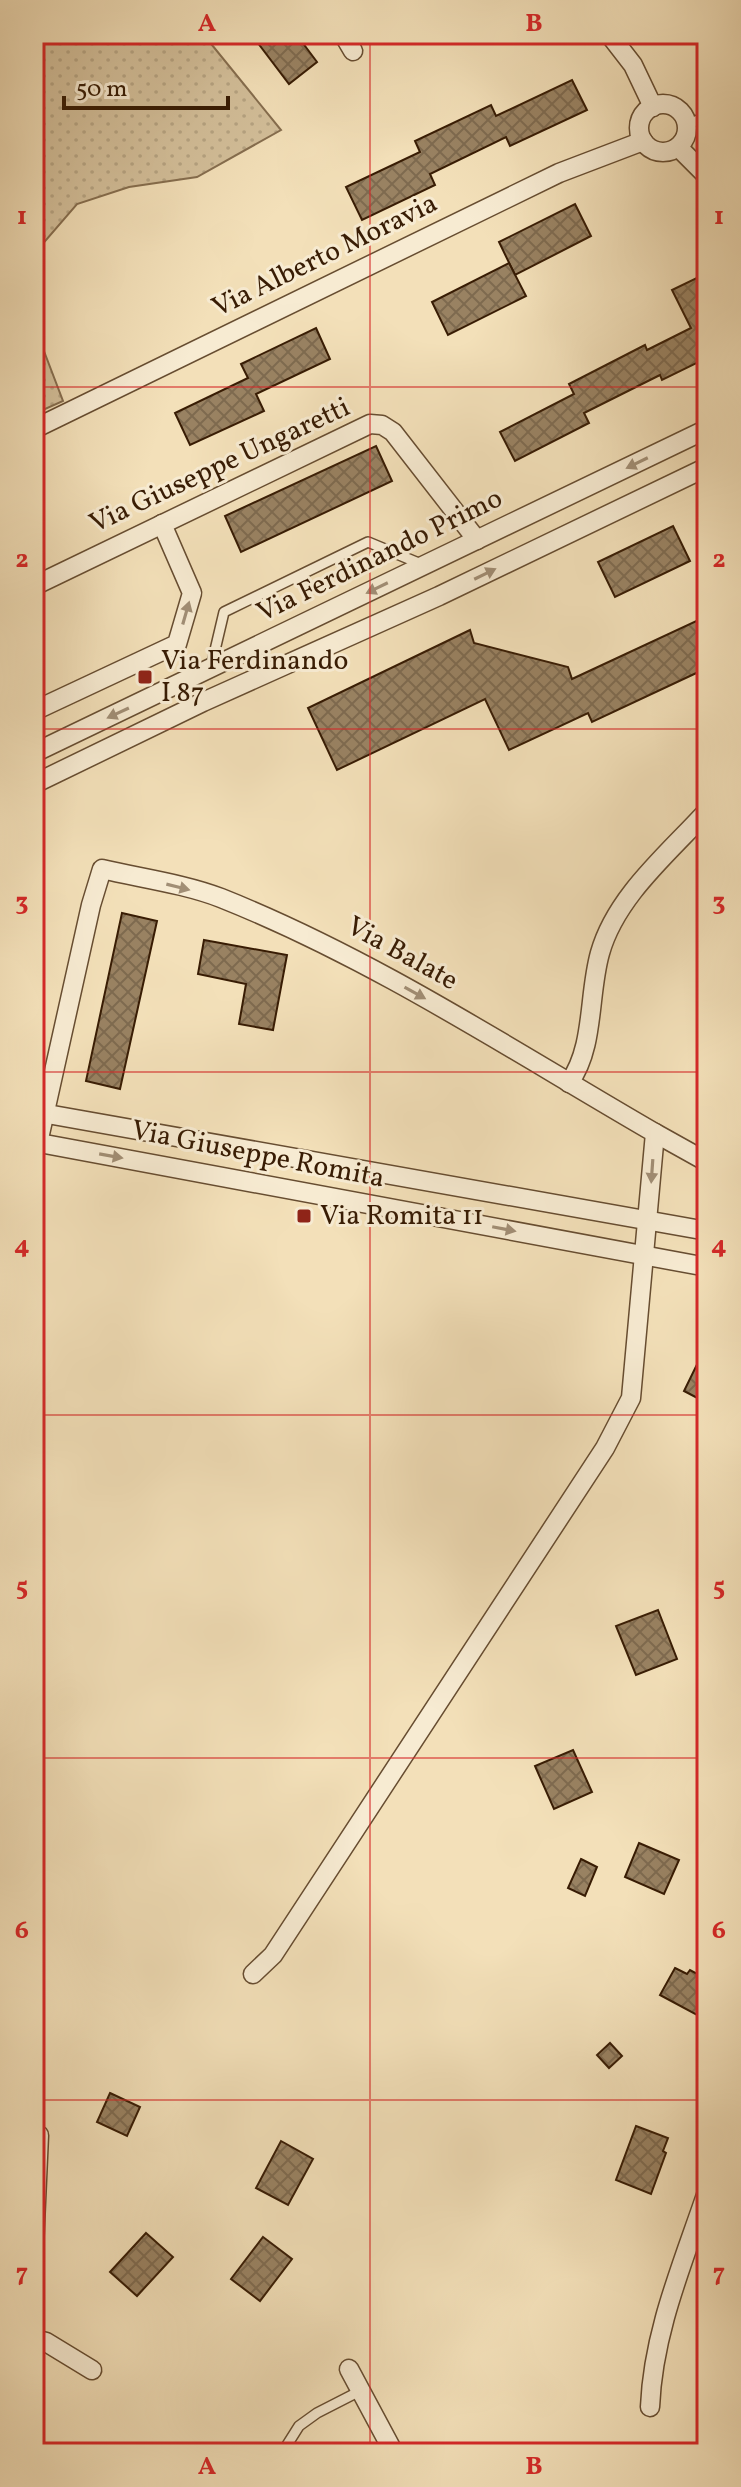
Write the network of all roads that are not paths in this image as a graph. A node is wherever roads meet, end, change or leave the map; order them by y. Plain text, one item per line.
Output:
1 (343, 34) edge
2 (609, 34) edge
3 (353, 51) dead end
4 (653, 107) junction
5 (707, 117) edge
6 (687, 124) junction
7 (643, 141) junction
8 (678, 147) junction
9 (707, 176) edge
10 (34, 429) edge
11 (707, 429) edge
12 (707, 467) edge
13 (162, 524) junction
14 (502, 529) junction
15 (477, 540) junction
16 (517, 559) junction
17 (424, 565) junction
18 (34, 586) edge
19 (439, 596) junction
20 (210, 669) junction
21 (192, 678) junction
22 (154, 696) junction
23 (203, 702) junction
24 (34, 711) edge
25 (166, 720) junction
26 (34, 753) edge
27 (34, 784) edge
28 (707, 811) edge
29 (569, 1083) junction
30 (40, 1112) edge
31 (655, 1133) junction
32 (165, 1135) junction
33 (36, 1142) edge
34 (707, 1162) edge
35 (158, 1165) junction
36 (648, 1221) junction
37 (707, 1231) edge
38 (645, 1256) junction
39 (707, 1267) edge
40 (253, 1974) dead end
41 (39, 2135) dead end
42 (707, 2192) edge
43 (34, 2247) edge
44 (34, 2339) edge
45 (349, 2369) dead end
46 (92, 2370) dead end
47 (360, 2391) junction
48 (650, 2407) dead end
49 (282, 2453) edge
50 (394, 2453) edge

1 - 3 street
2 - 4 street
4 - 6 street
4 - 7 street
5 - 6 lane
6 - 8 street
7 - 8 street
7 - 10 street, Via Alberto Moravia
8 - 9 street
11 -> 14 street, Via Ferdinando Primo
12 - 16 street, Via Ferdinando Primo
13 - 15 street, Via Giuseppe Ungaretti
13 - 18 street, Via Giuseppe Ungaretti
24 -> 13 street
14 - 15 street, Via Ferdinando Primo
14 - 16 street
15 - 17 street, Via Ferdinando Primo
19 -> 16 street, Via Ferdinando Primo
17 - 19 street
17 -> 20 street, Via Ferdinando Primo
17 - 20 lane
19 - 23 street, Via Ferdinando Primo
20 - 21 street, Via Ferdinando Primo
21 - 22 street, Via Ferdinando Primo
21 - 23 street
22 - 25 street
22 -> 26 street, Via Ferdinando Primo
23 - 25 street, Via Ferdinando Primo
25 - 27 street, Via Ferdinando Primo
28 - 29 street
30 -> 29 street, Via Balate
29 - 31 street, Via Balate
30 - 32 street, Via Giuseppe Romita
30 - 33 street
31 - 34 street, Via Balate
31 -> 36 street
32 - 35 street
32 - 36 street, Via Giuseppe Romita
33 -> 35 street, Via Giuseppe Romita
35 -> 38 street, Via Giuseppe Romita
36 - 37 street, Via Giuseppe Romita
36 - 38 street
38 - 39 street, Via Giuseppe Romita
38 - 40 street
41 - 43 street
42 - 48 street
44 - 46 street
45 - 47 street
47 - 49 lane
47 - 50 street

